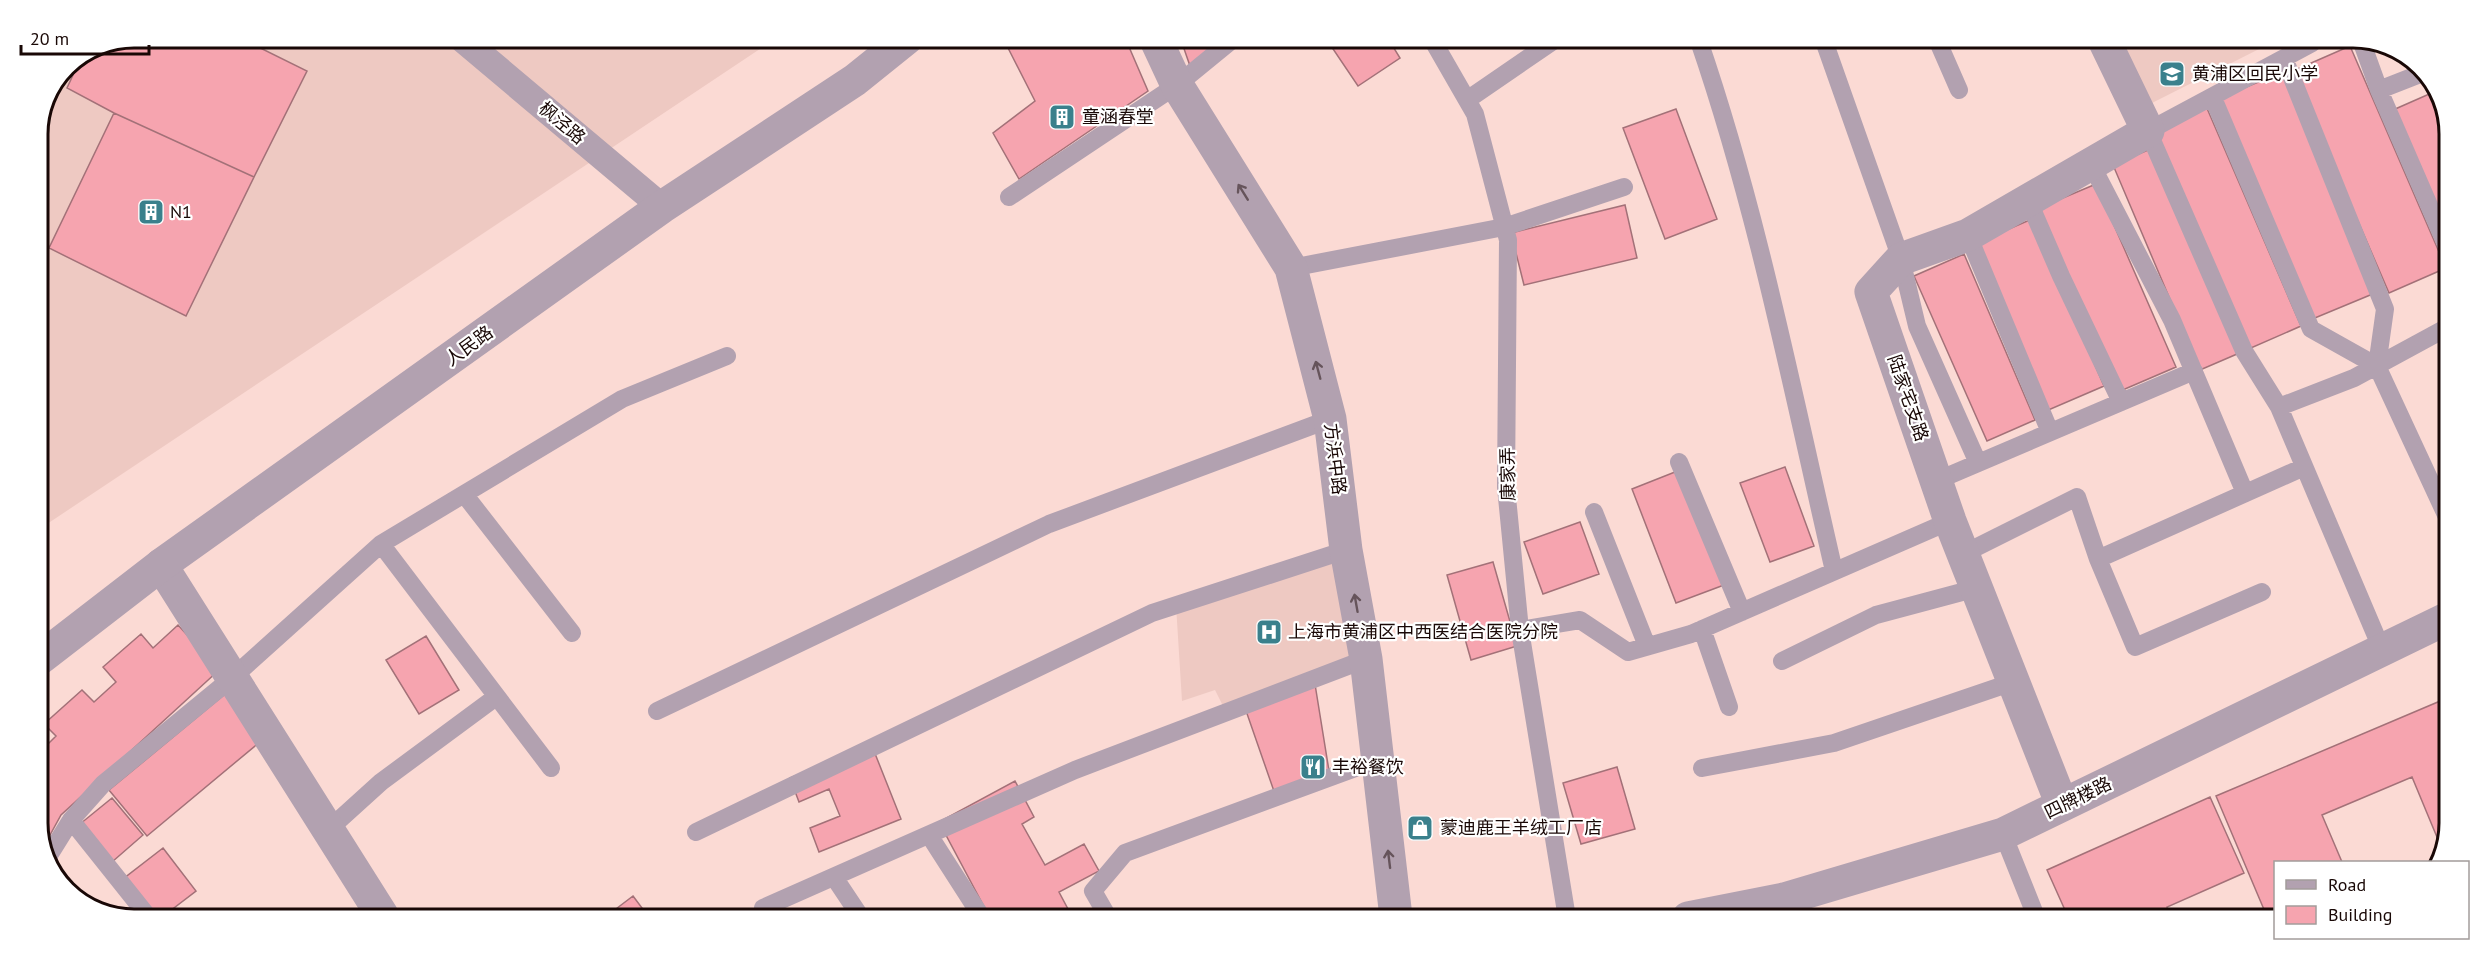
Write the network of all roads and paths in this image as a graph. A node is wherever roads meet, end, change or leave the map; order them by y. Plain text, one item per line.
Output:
1 (473, 48) edge
2 (895, 48) edge
3 (1160, 48) edge
4 (1222, 48) edge
5 (1438, 48) edge
6 (1542, 48) edge
7 (1701, 48) edge
8 (1826, 48) edge
9 (1941, 48) edge
10 (2108, 48) edge
11 (2303, 48) edge
12 (2364, 49) edge
13 (2284, 58) junction
14 (2416, 76) edge
15 (1177, 85) junction
16 (1959, 90) dead end
17 (2379, 90) junction
18 (2213, 98) junction
19 (1467, 100) junction
20 (2148, 132) junction
21 (2092, 166) junction
22 (1624, 187) dead end
23 (1009, 197) dead end
24 (2029, 201) junction
25 (662, 207) junction
26 (1504, 227) junction
27 (2439, 228) edge
28 (1968, 235) junction
29 (1901, 259) junction
30 (1291, 268) junction
31 (2439, 332) edge
32 (727, 356) dead end
33 (2377, 366) junction
34 (2194, 371) junction
35 (2121, 402) junction
36 (2278, 407) junction
37 (1330, 419) junction
38 (2050, 432) junction
39 (1679, 462) dead end
40 (1978, 463) junction
41 (2304, 467) junction
42 (1936, 481) junction
43 (2245, 493) junction
44 (464, 494) junction
45 (2439, 499) edge
46 (1594, 512) dead end
47 (1950, 521) junction
48 (381, 544) junction
49 (1346, 550) junction
50 (1963, 554) junction
51 (2098, 559) junction
52 (161, 565) junction
53 (1834, 571) junction
54 (1977, 588) junction
55 (2262, 592) dead end
56 (1742, 612) junction
57 (2439, 622) edge
58 (1702, 629) junction
59 (1521, 630) junction
60 (572, 633) dead end
61 (1647, 646) junction
62 (2382, 650) junction
63 (48, 652) edge
64 (1366, 658) junction
65 (1782, 661) dead end
66 (232, 678) junction
67 (2013, 682) junction
68 (496, 697) junction
69 (1729, 707) dead end
70 (657, 711) dead end
71 (1377, 760) junction
72 (550, 768) dead end
73 (1702, 768) dead end
74 (2062, 806) junction
75 (71, 820) junction
76 (328, 830) junction
77 (696, 832) dead end
78 (2003, 834) junction
79 (929, 835) junction
80 (53, 850) edge
81 (834, 877) junction
82 (763, 908) dead end
83 (142, 909) edge
84 (378, 909) edge
85 (855, 909) edge
86 (977, 909) edge
87 (1103, 909) edge
88 (1395, 909) edge
89 (1566, 909) edge
90 (1738, 909) edge
91 (2033, 909) edge

1 - 25 street, 枫泾路
2 - 25 street, 人民路
3 - 15 street, 方浜中路
4 - 15 lane
5 - 19 lane, 康家弄
6 - 19 lane
7 - 53 lane
8 - 29 lane
9 - 16 lane
10 - 20 street
11 - 13 lane
12 - 17 lane
13 - 18 lane
13 - 33 lane
14 - 17 lane
15 - 23 lane
30 -> 15 street, 方浜中路
17 - 27 lane
18 - 20 lane
18 - 33 lane
19 - 26 lane, 康家弄
20 - 21 street, 陆家宅支路
20 - 36 lane
21 - 24 street, 陆家宅支路
21 - 34 lane
22 - 26 lane
24 - 28 street, 陆家宅支路
24 - 35 lane
25 - 52 street, 人民路
26 - 30 lane
26 - 59 lane, 康家弄
28 - 29 street, 陆家宅支路
28 - 38 lane
29 - 40 lane
29 - 42 street, 陆家宅支路
37 -> 30 street, 方浜中路
31 - 33 lane
32 - 44 lane
33 - 36 lane
33 - 45 lane
34 - 35 lane
34 - 43 lane
35 - 38 lane
36 - 41 lane
37 - 49 street, 方浜中路
37 - 70 lane
38 - 40 lane
39 - 56 lane
40 - 42 lane
41 - 43 lane
41 - 62 lane
42 - 47 street, 陆家宅支路
43 - 51 lane
44 - 48 lane
44 - 60 lane
46 - 61 lane
47 - 50 street, 陆家宅支路
47 - 53 lane
48 - 66 lane
48 - 68 lane
64 -> 49 street, 方浜中路
49 - 77 lane
50 - 51 lane
50 - 54 street, 陆家宅支路
51 - 55 lane
52 - 63 street, 人民路
52 - 66 street
53 - 56 lane
54 - 65 lane
54 - 67 street, 陆家宅支路
56 - 58 lane
57 - 62 street, 四牌楼路
58 - 61 lane
58 - 69 lane
59 - 61 lane
59 - 89 lane, 康家弄
62 - 74 street, 四牌楼路
64 - 71 street, 方浜中路
64 - 79 lane
66 - 75 lane
66 - 76 street
67 - 73 lane
67 - 74 street, 陆家宅支路
68 - 72 lane
68 - 76 lane
71 - 87 lane
88 -> 71 street, 方浜中路
74 - 78 street, 四牌楼路
75 - 80 lane
75 - 83 lane
76 - 84 street
78 - 90 street, 四牌楼路
78 - 91 lane
79 - 81 lane
79 - 86 lane
81 - 82 lane
81 - 85 lane

